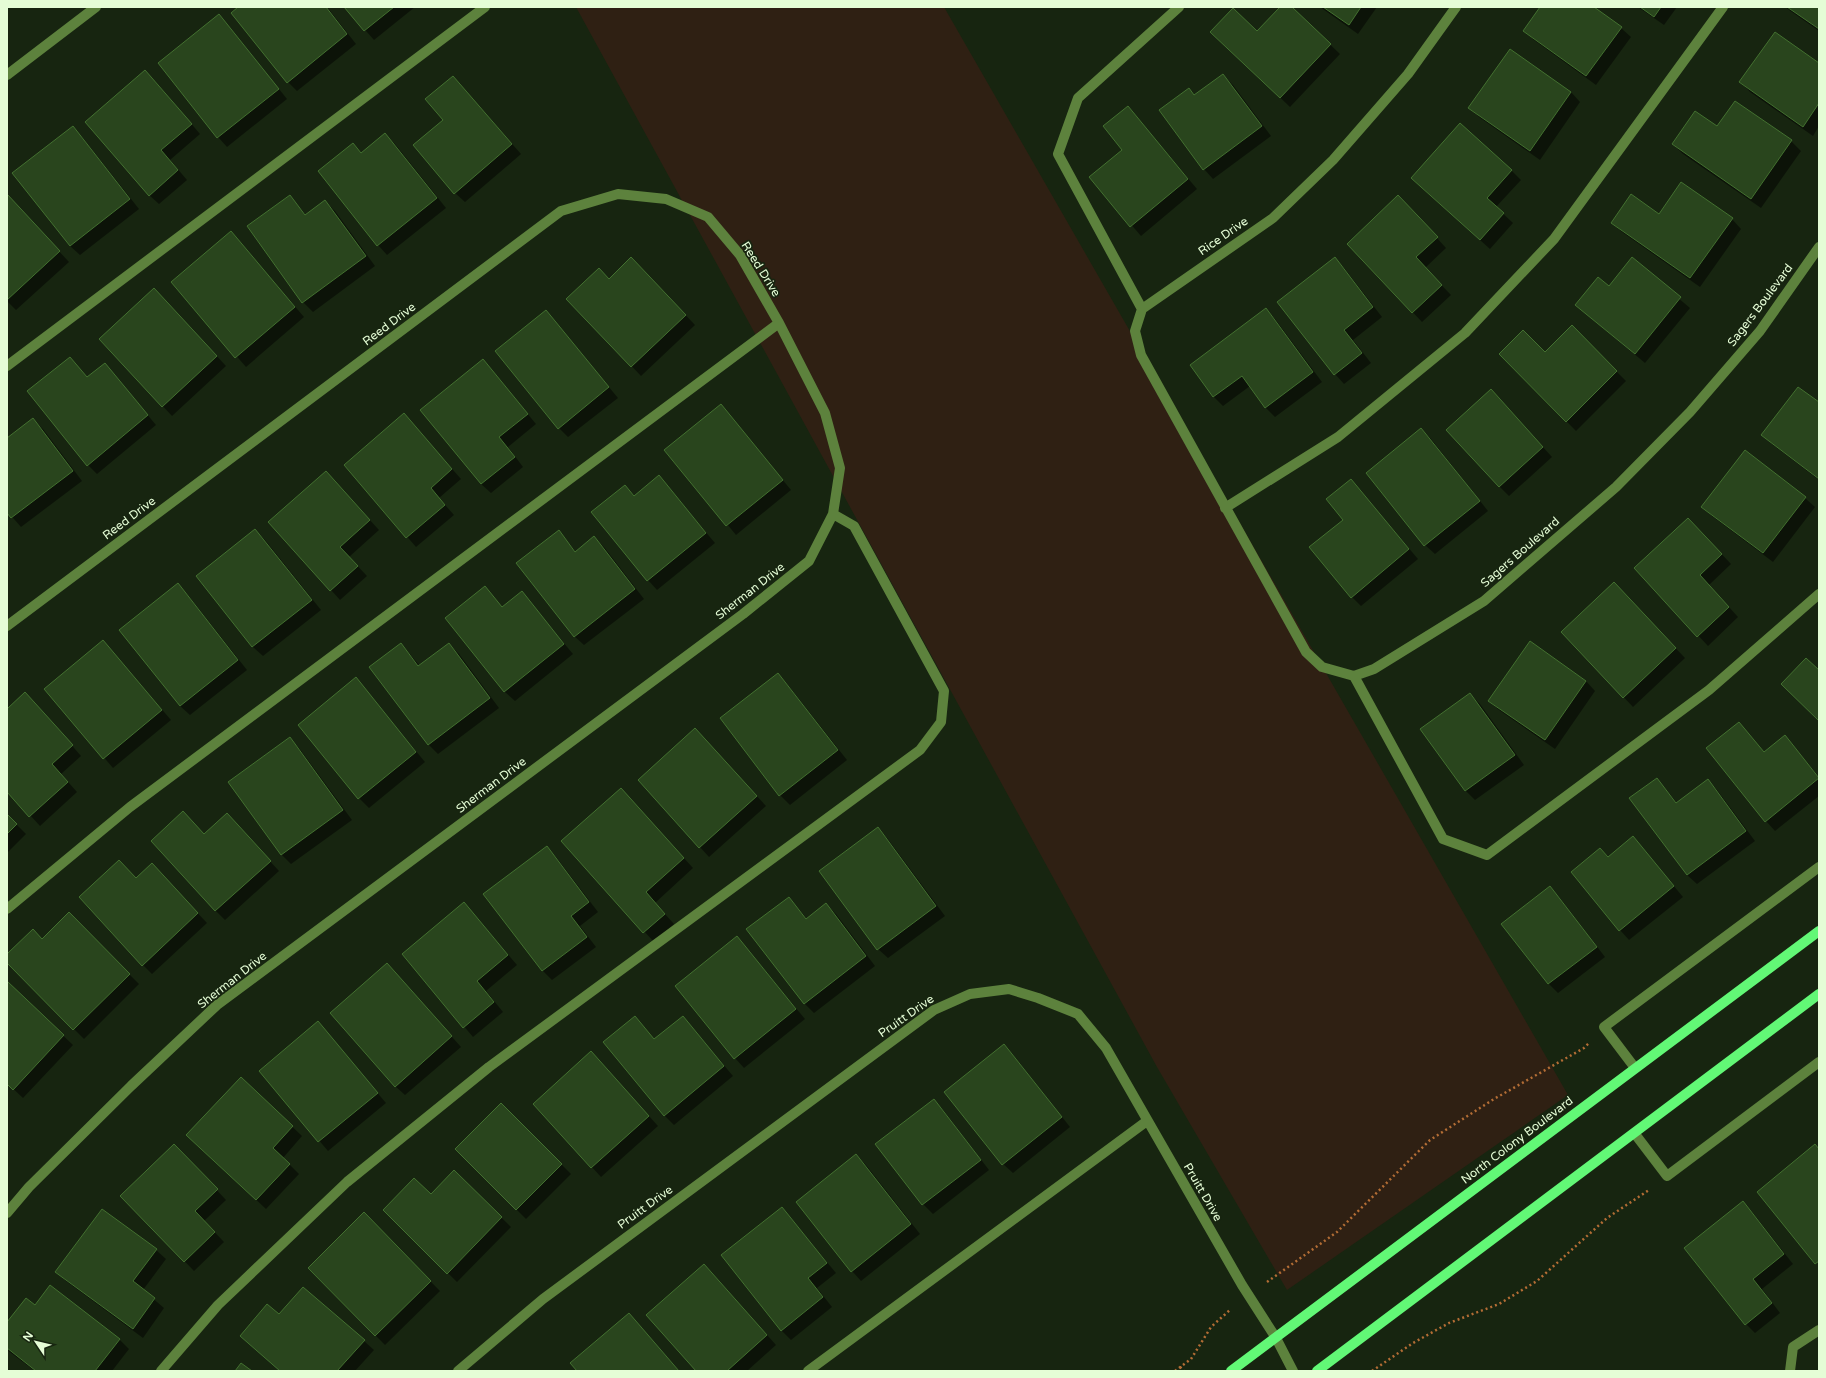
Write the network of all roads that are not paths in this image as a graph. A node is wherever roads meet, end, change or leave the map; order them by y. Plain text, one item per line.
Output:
1 (96, 7) edge
2 (485, 7) edge
3 (1180, 7) edge
4 (1456, 7) edge
5 (1723, 7) edge
6 (7, 75) edge
7 (1819, 247) edge
8 (1142, 309) junction
9 (778, 323) junction
10 (7, 366) edge
11 (1225, 508) junction
12 (833, 514) junction
13 (1819, 594) edge
14 (7, 626) edge
15 (1354, 676) junction
16 (1819, 867) edge
17 (7, 909) edge
18 (1819, 931) edge
19 (1819, 994) edge
20 (1819, 1062) edge
21 (1635, 1068) junction
22 (1147, 1121) junction
23 (1635, 1134) junction
24 (7, 1213) edge
25 (1819, 1330) edge
26 (1276, 1338) junction
27 (161, 1371) edge
28 (458, 1371) edge
29 (808, 1371) edge
30 (1231, 1371) edge
31 (1293, 1371) edge
32 (1317, 1371) edge
33 (1790, 1371) edge

1 - 6 street
2 - 10 street
3 - 8 street
4 - 8 street, Rice Drive
5 - 11 street
7 - 15 street, Sagers Boulevard
8 - 11 street
9 - 12 street, Sherman Drive
9 - 14 street, Reed Drive
9 - 17 street
11 - 15 street
12 - 24 street, Sherman Drive
12 - 27 street
13 - 15 street
16 - 21 street
18 - 21 main road, North Colony Boulevard
19 - 23 main road
20 - 23 street
21 - 26 main road, North Colony Boulevard
22 - 26 street, Pruitt Drive
22 - 28 street, Pruitt Drive
22 - 29 street
23 - 32 main road
25 - 33 street
26 - 30 main road, North Colony Boulevard
26 - 31 street, Pruitt Drive

